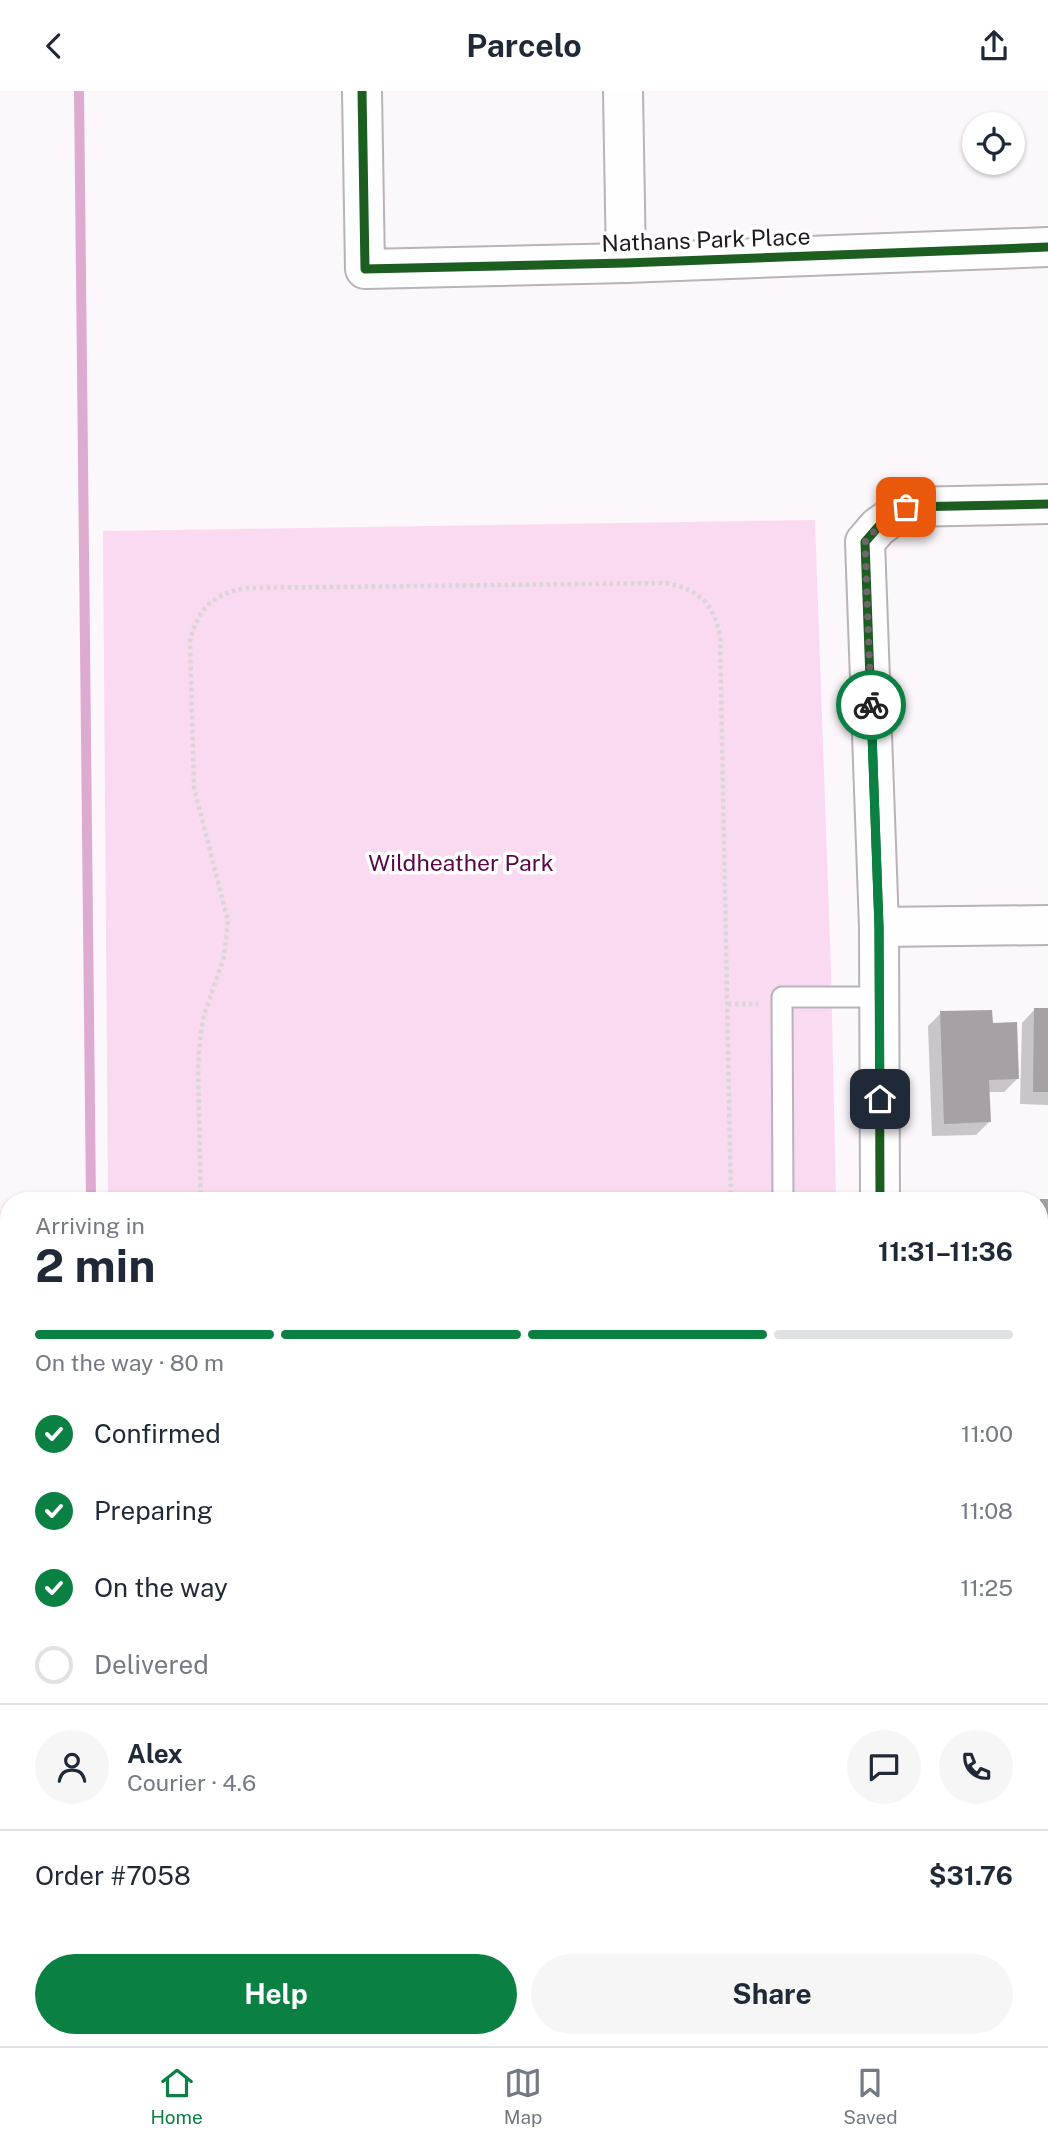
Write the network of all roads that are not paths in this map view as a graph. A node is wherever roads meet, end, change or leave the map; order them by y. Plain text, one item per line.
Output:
1 (362, 91) edge
2 (623, 91) edge
3 (1048, 247) edge
4 (626, 263) junction
5 (1048, 504) edge
6 (1048, 925) edge
7 (879, 927) junction
8 (880, 997) junction
9 (783, 1192) edge
10 (880, 1192) edge

1 - 4 street, Nathans Park Place
2 - 4 street
3 - 4 street, Nathans Park Place
5 - 7 street
6 - 7 street
7 - 8 street
8 - 9 lane
8 - 10 street

